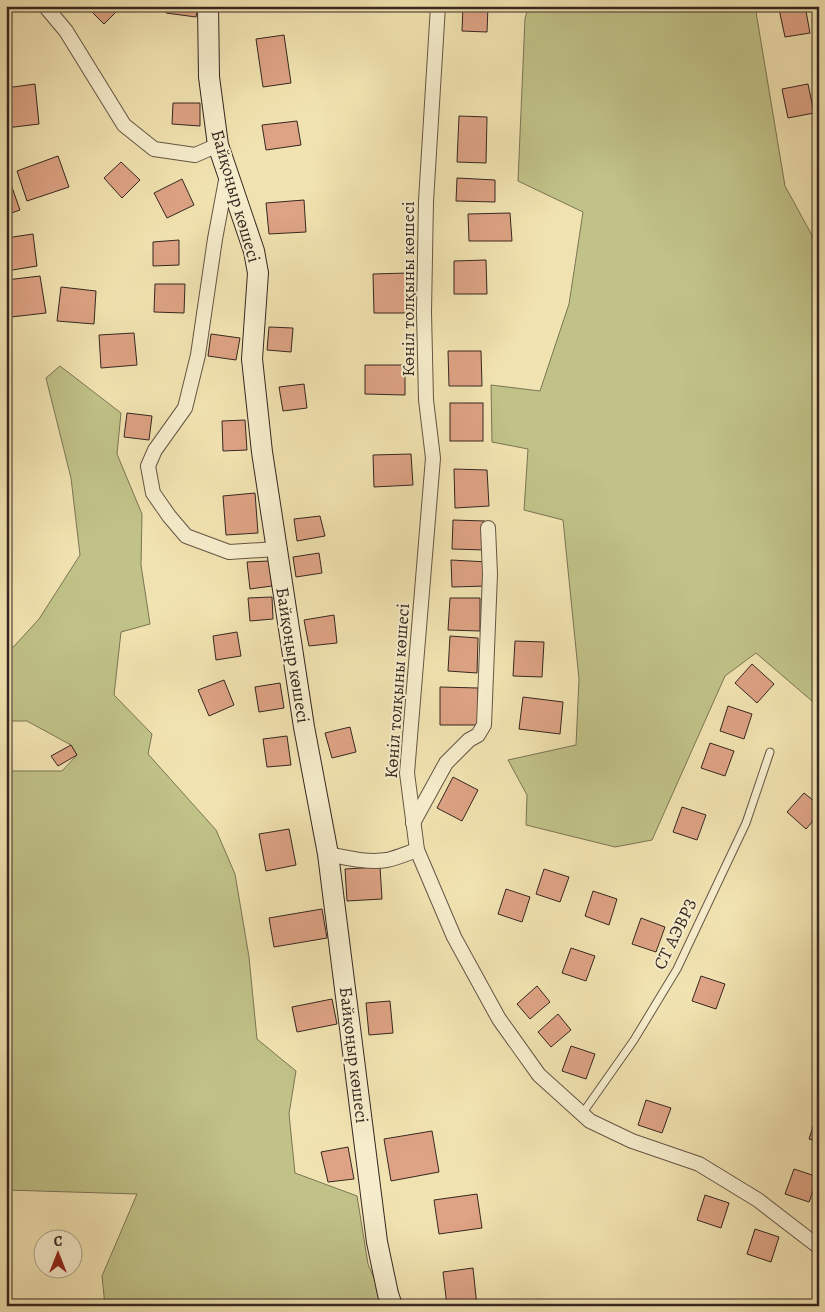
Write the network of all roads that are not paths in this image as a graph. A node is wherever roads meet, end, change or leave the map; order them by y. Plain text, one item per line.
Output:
1 (45, 6) edge
2 (208, 6) edge
3 (438, 6) edge
4 (218, 145) junction
5 (227, 174) junction
6 (488, 528) dead end
7 (277, 550) junction
8 (770, 752) dead end
9 (413, 823) junction
10 (418, 850) junction
11 (328, 854) junction
12 (582, 1114) junction
13 (819, 1248) edge
14 (392, 1306) edge

1 - 4 street
2 - 4 street, Байқоңыр көшесі
3 - 9 street, Көніл толқыны көшесі
4 - 5 street, Байқоңыр көшесі
5 - 7 street, Байқоңыр көшесі
5 - 7 street
6 - 9 street
7 - 11 street, Байқоңыр көшесі
8 - 12 lane, СТ АЭВРЗ
9 - 10 street, Көніл толқыны көшесі
10 - 11 street
10 - 12 street, Көніл толқыны көшесі
11 - 14 street, Байқоңыр көшесі
12 - 13 street, Көніл толқыны көшесі

